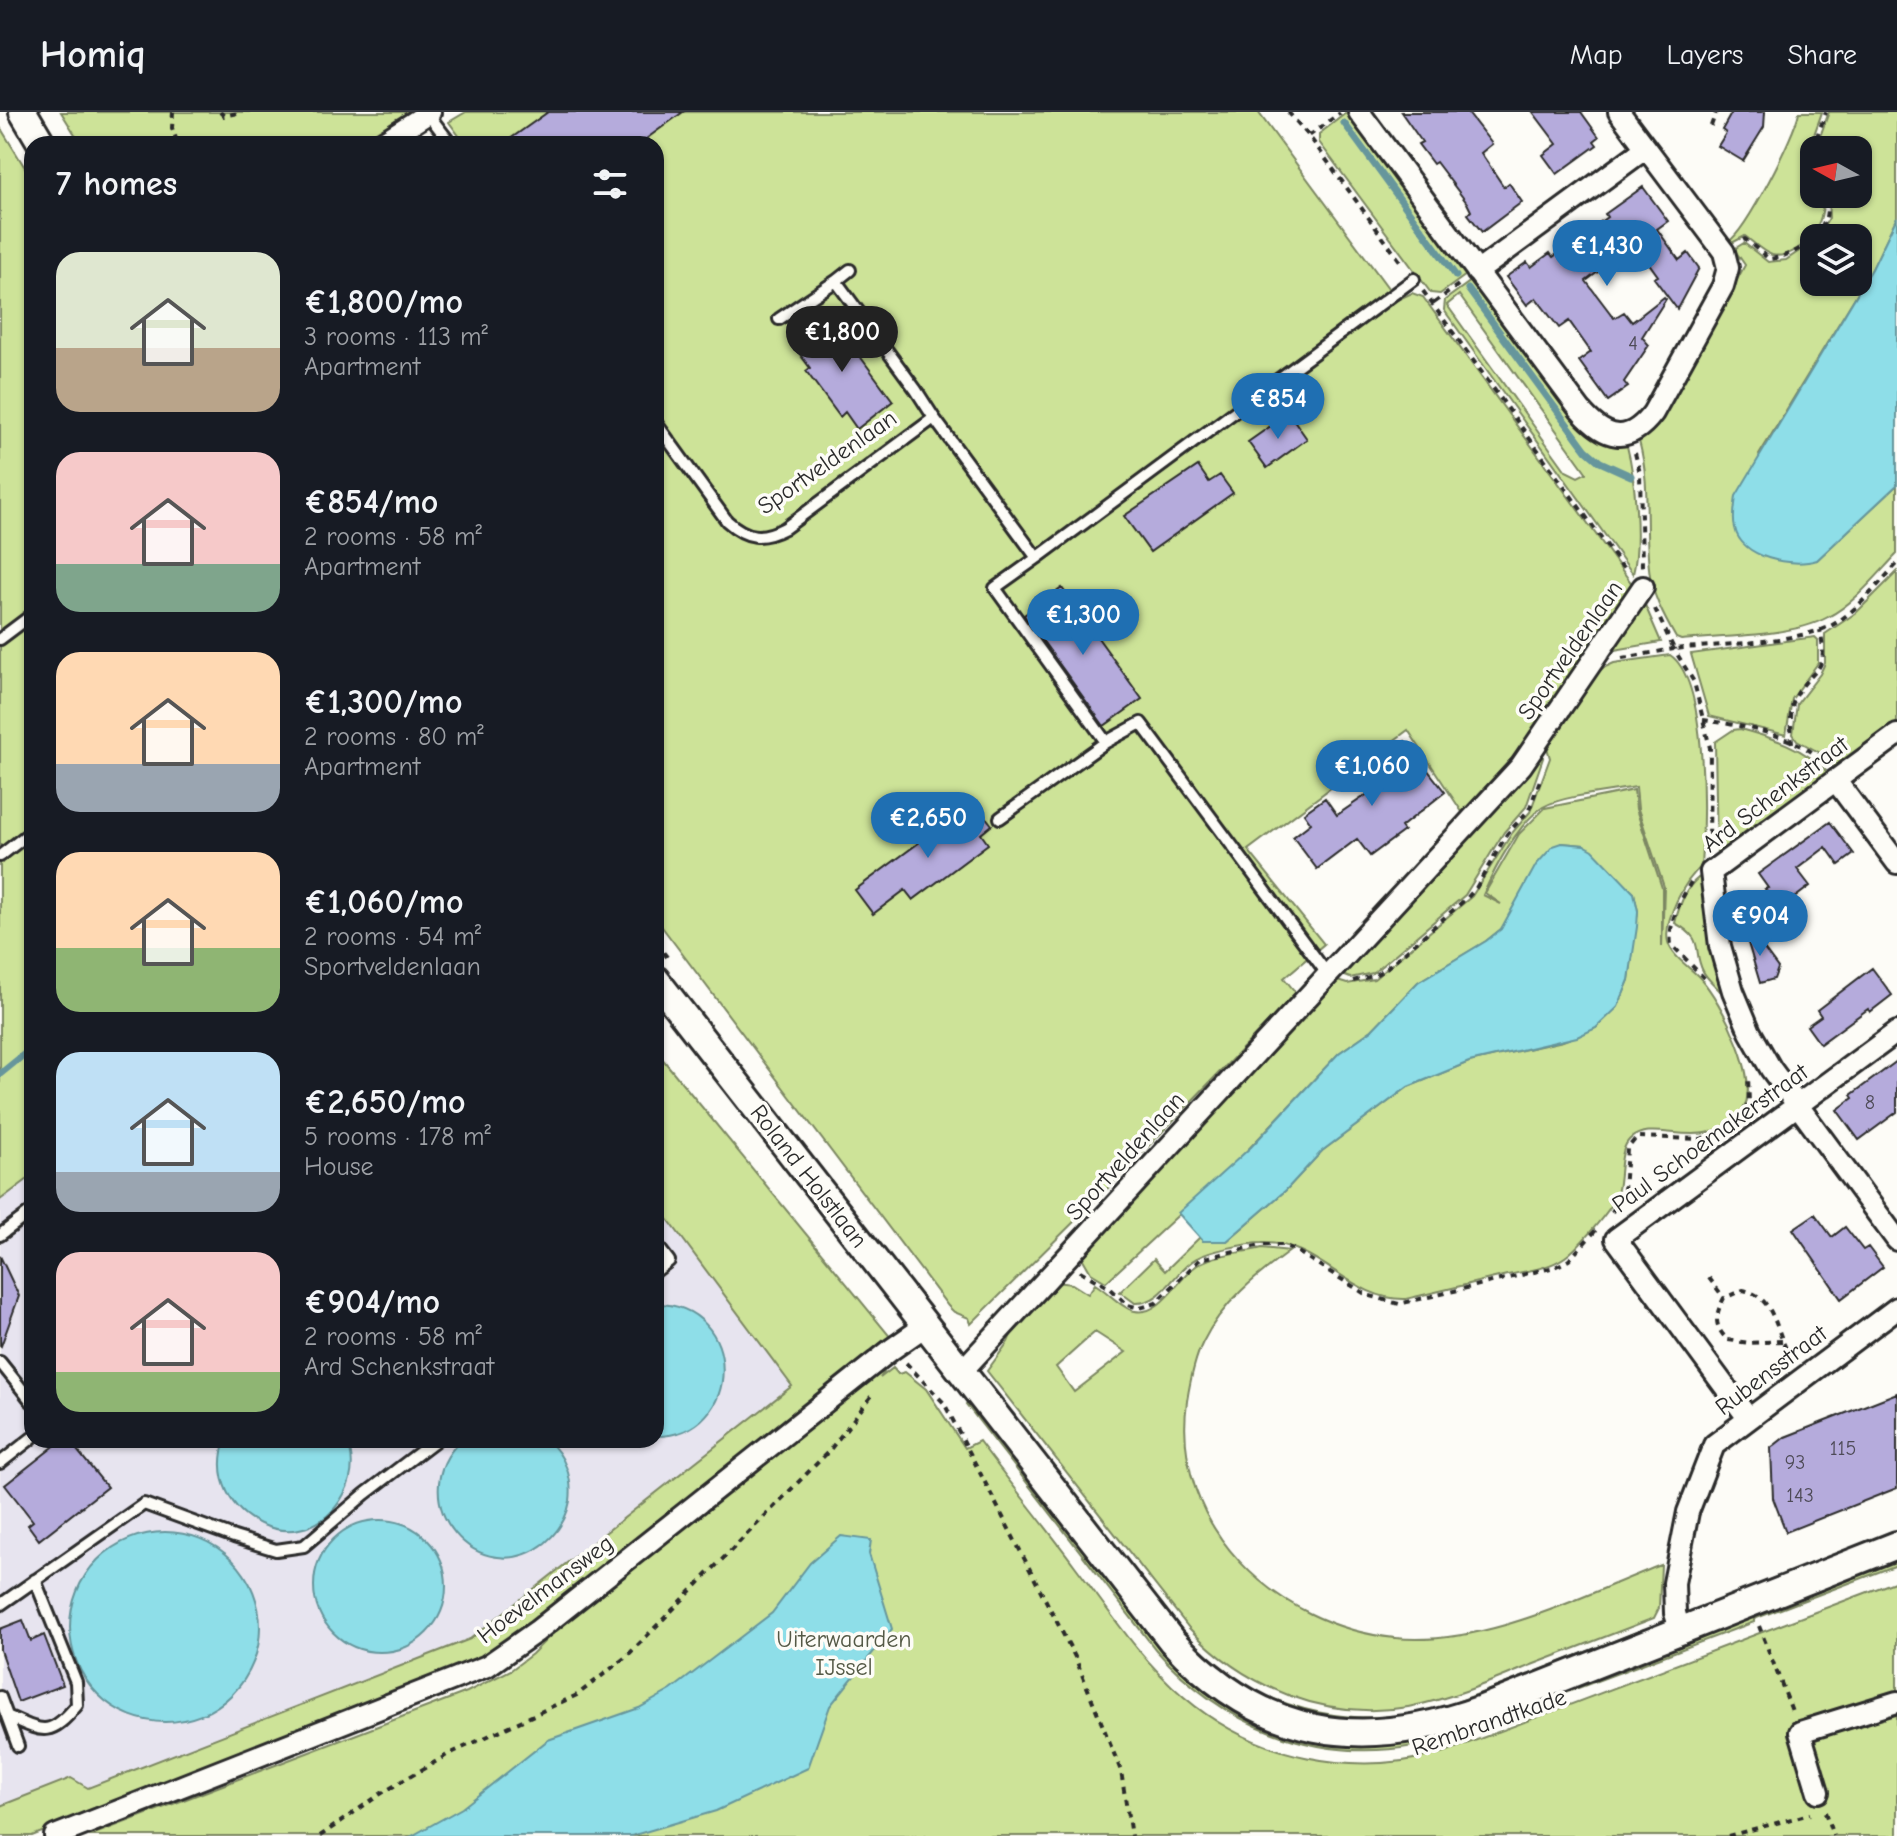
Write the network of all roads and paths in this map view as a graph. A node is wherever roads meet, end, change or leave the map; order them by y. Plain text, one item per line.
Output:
1 (23, 112) edge
2 (173, 112) edge
3 (220, 112) edge
4 (242, 112) edge
5 (1288, 112) edge
6 (1341, 112) edge
7 (1359, 112) edge
8 (1619, 112) edge
9 (1716, 112) edge
10 (1826, 112) edge
11 (429, 113) edge
12 (1711, 126) dead end
13 (37, 136) edge
14 (175, 136) edge
15 (393, 136) edge
16 (445, 136) edge
17 (1309, 136) junction
18 (1818, 136) edge
19 (1646, 148) junction
20 (1826, 208) edge
21 (1724, 252) junction
22 (850, 270) dead end
23 (1477, 272) junction
24 (1414, 279) junction
25 (836, 281) junction
26 (1434, 303) junction
27 (779, 319) dead end
28 (934, 418) junction
29 (664, 434) edge
30 (1630, 434) junction
31 (1037, 558) junction
32 (1897, 564) edge
33 (1643, 587) junction
34 (24, 621) edge
35 (1820, 630) junction
36 (0, 639) edge
37 (1674, 649) junction
38 (1592, 664) junction
39 (1703, 720) junction
40 (1897, 735) edge
41 (1106, 742) junction
42 (1538, 742) junction
43 (1792, 743) junction
44 (1836, 781) junction
45 (1000, 818) dead end
46 (24, 837) edge
47 (0, 856) edge
48 (1897, 863) edge
49 (1711, 872) junction
50 (1328, 975) junction
51 (1712, 988) dead end
52 (664, 990) edge
53 (1897, 1032) edge
54 (1746, 1067) dead end
55 (1798, 1106) junction
56 (24, 1217) edge
57 (0, 1235) edge
58 (1897, 1240) edge
59 (1064, 1263) junction
60 (1709, 1278) dead end
61 (1724, 1298) junction
62 (1897, 1308) edge
63 (925, 1326) junction
64 (1782, 1341) junction
65 (892, 1349) junction
66 (1792, 1359) dead end
67 (0, 1362) edge
68 (961, 1372) junction
69 (24, 1392) edge
70 (873, 1394) dead end
71 (1748, 1418) junction
72 (24, 1444) edge
73 (425, 1448) edge
74 (0, 1463) edge
75 (1897, 1545) edge
76 (35, 1580) junction
77 (0, 1605) edge
78 (1758, 1624) dead end
79 (1680, 1630) junction
80 (0, 1697) edge
81 (1897, 1702) edge
82 (7, 1716) junction
83 (1800, 1732) junction
84 (18, 1746) dead end
85 (1818, 1792) dead end
86 (55, 1836) edge
87 (320, 1836) edge
88 (1131, 1836) edge
89 (1728, 1836) edge
90 (1833, 1836) edge

1 - 13 street
2 - 14 path
3 - 4 path
5 - 17 path
6 - 17 path
7 - 23 street
8 - 19 street
9 - 12 path
10 - 18 path
11 - 15 street
11 - 16 lane
17 - 24 path
19 - 21 street
19 - 23 street
20 - 21 path
21 - 30 street
22 - 25 lane
23 - 26 path
23 - 30 street
24 - 26 path
24 - 31 lane
25 - 27 lane
25 - 28 lane
26 - 33 path
28 - 29 lane, Sportveldenlaan
28 - 31 lane, Sportveldenlaan
30 - 33 path
31 - 41 lane
32 - 35 path
33 - 37 path, Sportveldenlaan
33 - 38 street, Sportveldenlaan
34 - 36 lane
35 - 37 path
35 - 43 path
37 - 38 path
37 - 39 path, Sportveldenlaan
38 - 42 street, Sportveldenlaan
39 - 43 path
39 - 49 path, Sportveldenlaan
40 - 44 street, Ard Schenkstraat
41 - 45 lane
41 - 50 lane
42 - 50 street, Sportveldenlaan
42 - 50 path
43 - 44 path
44 - 48 street
44 - 49 street, Ard Schenkstraat
46 - 47 lane
49 - 51 path
49 - 55 street, Ard Schenkstraat
50 - 59 street, Sportveldenlaan
52 - 63 street, Roland Holstlaan
53 - 55 street, Paul Schoemakerstraat
54 - 59 path
55 - 58 street, Ard Schenkstraat
55 - 71 street, Paul Schoemakerstraat
56 - 57 lane
59 - 68 street, Sportveldenlaan
60 - 61 path
61 - 64 path
61 - 64 path
62 - 71 street, Rubensstraat
63 - 65 street, Hoevelmansweg
63 - 68 street, Roland Holstlaan
64 - 66 path
65 - 86 street, Hoevelmansweg
65 - 88 path
67 - 69 lane
68 - 79 street, Rembrandtkade
70 - 87 path
71 - 79 street, Rubensstraat
72 - 74 lane
73 - 76 lane
75 - 79 street, Rembrandtkade
76 - 77 lane
76 - 82 lane
78 - 83 path
80 - 82 lane
81 - 83 street
82 - 84 lane
83 - 85 street
89 - 90 path

